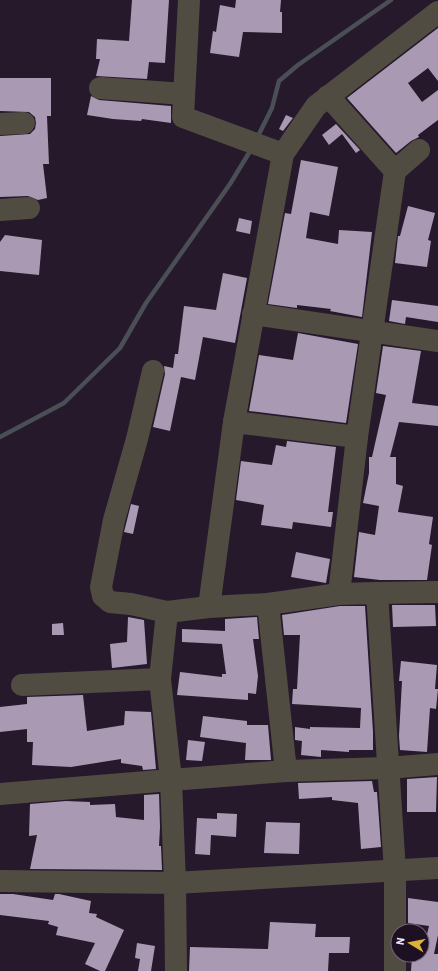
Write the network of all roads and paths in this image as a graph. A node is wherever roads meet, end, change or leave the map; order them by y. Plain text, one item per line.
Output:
1 (189, 0) edge
2 (438, 12) edge
3 (100, 88) dead end
4 (184, 94) junction
5 (328, 96) junction
6 (24, 123) dead end
7 (0, 124) edge
8 (419, 150) dead end
9 (283, 154) junction
10 (394, 171) junction
11 (29, 208) dead end
12 (0, 210) edge
13 (253, 314) junction
14 (373, 332) junction
15 (438, 341) edge
16 (153, 370) dead end
17 (234, 422) junction
18 (357, 437) junction
19 (438, 587) edge
20 (438, 592) edge
21 (377, 593) junction
22 (339, 594) junction
23 (268, 604) junction
24 (209, 608) junction
25 (167, 612) junction
26 (160, 679) junction
27 (22, 685) dead end
28 (438, 764) edge
29 (387, 768) junction
30 (286, 771) junction
31 (171, 780) junction
32 (0, 794) edge
33 (438, 868) edge
34 (395, 871) junction
35 (0, 882) edge
36 (175, 883) junction
37 (176, 971) edge
38 (395, 971) edge

1 - 4 street
2 - 5 street
3 - 4 street
4 - 9 street
5 - 9 street
5 - 10 street
6 - 7 street
8 - 10 street
9 - 13 street
10 - 14 street
11 - 12 street
13 - 14 street
13 - 17 street
14 - 15 street
14 - 18 street
16 - 25 street
17 - 18 street
17 - 24 street
18 - 22 street
19 - 20 street
20 - 21 street
21 - 22 street
21 - 29 street
22 - 23 street
23 - 24 street
23 - 30 street
24 - 25 street
25 - 26 street
26 - 27 street
26 - 31 street
28 - 29 street
29 - 30 street
29 - 34 street
30 - 31 street
31 - 32 street
31 - 36 street
33 - 34 street
34 - 36 street
34 - 38 street
35 - 36 street
36 - 37 street

